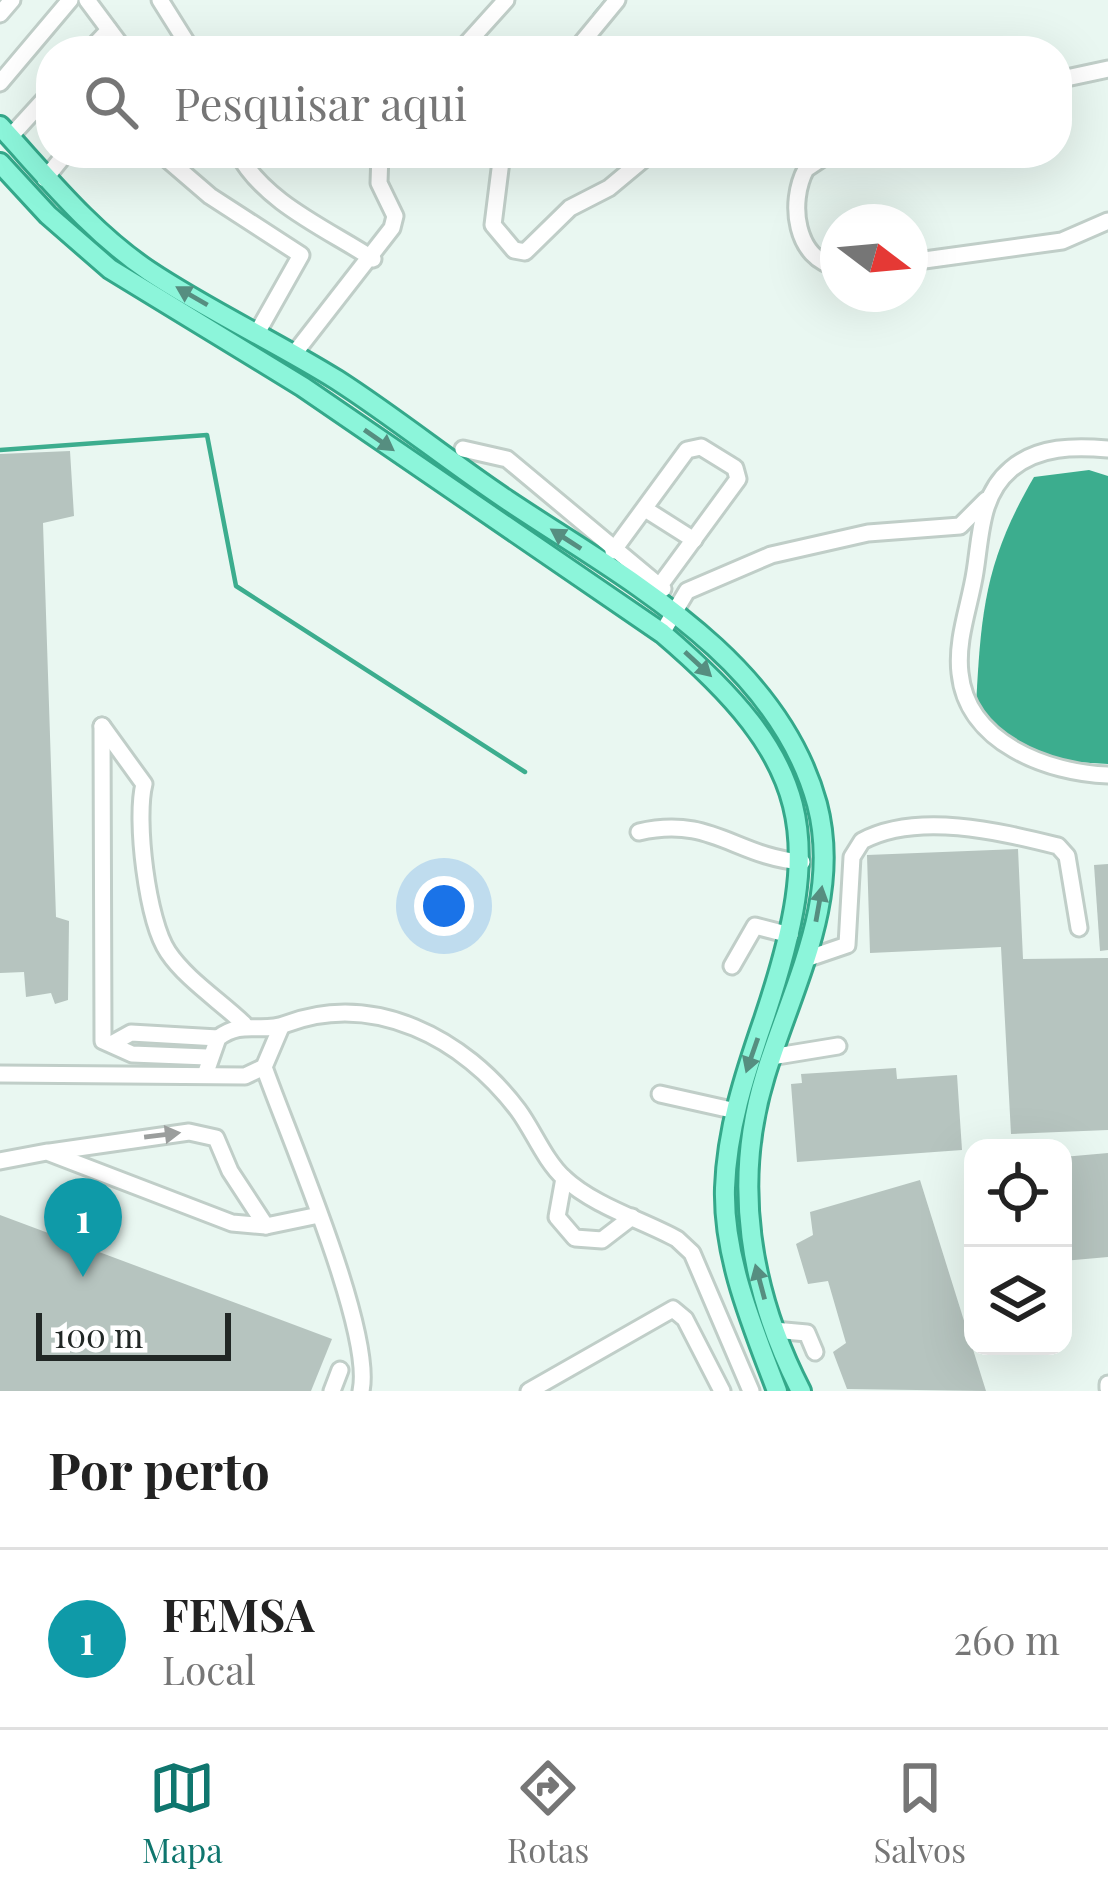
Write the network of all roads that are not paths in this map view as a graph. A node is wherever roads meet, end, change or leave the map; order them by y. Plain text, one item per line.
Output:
1 (12, 0) edge
2 (70, 0) edge
3 (87, 0) edge
4 (160, 0) edge
5 (506, 0) edge
6 (617, 0) edge
7 (0, 14) edge
8 (109, 30) junction
9 (40, 36) edge
10 (103, 36) edge
11 (114, 36) edge
12 (183, 36) edge
13 (474, 36) edge
14 (587, 36) edge
15 (36, 40) edge
16 (1108, 69) edge
17 (1072, 77) edge
18 (0, 83) edge
19 (36, 105) edge
20 (5, 131) edge
21 (0, 163) edge
22 (54, 168) edge
23 (177, 168) edge
24 (246, 168) edge
25 (380, 168) edge
26 (500, 168) edge
27 (633, 168) edge
28 (813, 168) edge
29 (45, 179) junction
30 (1108, 221) edge
31 (374, 259) junction
32 (928, 260) edge
33 (820, 262) edge
34 (257, 333) junction
35 (294, 354) junction
36 (463, 449) dead end
37 (1108, 449) edge
38 (986, 499) junction
39 (645, 509) junction
40 (694, 540) junction
41 (613, 551) junction
42 (661, 584) junction
43 (672, 608) junction
44 (662, 633) junction
45 (1108, 775) edge
46 (639, 832) dead end
47 (802, 862) junction
48 (1079, 928) dead end
49 (790, 934) junction
50 (806, 959) junction
51 (733, 966) dead end
52 (244, 1024) junction
53 (280, 1027) junction
54 (218, 1038) junction
55 (113, 1043) junction
56 (838, 1046) dead end
57 (208, 1057) junction
58 (771, 1057) junction
59 (264, 1066) junction
60 (0, 1073) edge
61 (205, 1075) junction
62 (660, 1094) dead end
63 (736, 1112) junction
64 (46, 1152) junction
65 (0, 1161) edge
66 (564, 1178) junction
67 (319, 1215) junction
68 (632, 1217) junction
69 (266, 1226) junction
70 (774, 1330) junction
71 (815, 1352) dead end
72 (340, 1370) dead end
73 (332, 1391) edge
74 (361, 1391) edge
75 (529, 1391) edge
76 (722, 1391) edge
77 (751, 1391) edge
78 (777, 1391) edge
79 (801, 1391) edge

1 - 7 street
2 - 9 street
3 - 8 street
4 - 12 street
5 - 13 street
6 - 14 street
8 - 10 street
8 - 11 street
15 - 18 street
16 - 17 street
19 - 20 street
20 - 29 main road
21 -> 44 main road
22 - 29 street
23 - 34 street
24 - 31 street
25 - 31 street
26 - 27 street
28 - 33 street
34 -> 29 main road
30 - 32 street
31 - 35 street
34 - 35 main road
43 -> 35 main road
36 - 41 street
37 - 38 street
38 - 43 street
38 - 45 street
39 - 40 street
39 - 40 street
39 - 41 street
40 - 42 street
41 - 42 street
42 - 43 street
43 - 44 street
50 -> 43 main road
44 -> 47 main road
46 - 47 street
47 - 49 main road
48 - 50 street
49 - 51 street
49 -> 63 main road
50 - 58 main road
52 - 53 street
52 - 54 street
52 - 55 street
53 - 59 street
53 - 66 street
54 - 55 street
54 - 57 street
55 - 57 street
56 - 58 street
57 - 61 street
70 -> 58 main road
59 - 61 street
59 - 67 street
60 - 61 street
62 - 63 street
63 - 78 main road
64 - 65 street
64 - 69 street
64 -> 69 street
66 - 68 street
66 - 68 street
67 - 69 street
67 - 74 street
68 - 77 street
70 - 71 street
70 - 79 main road
72 - 73 street
75 - 76 street

